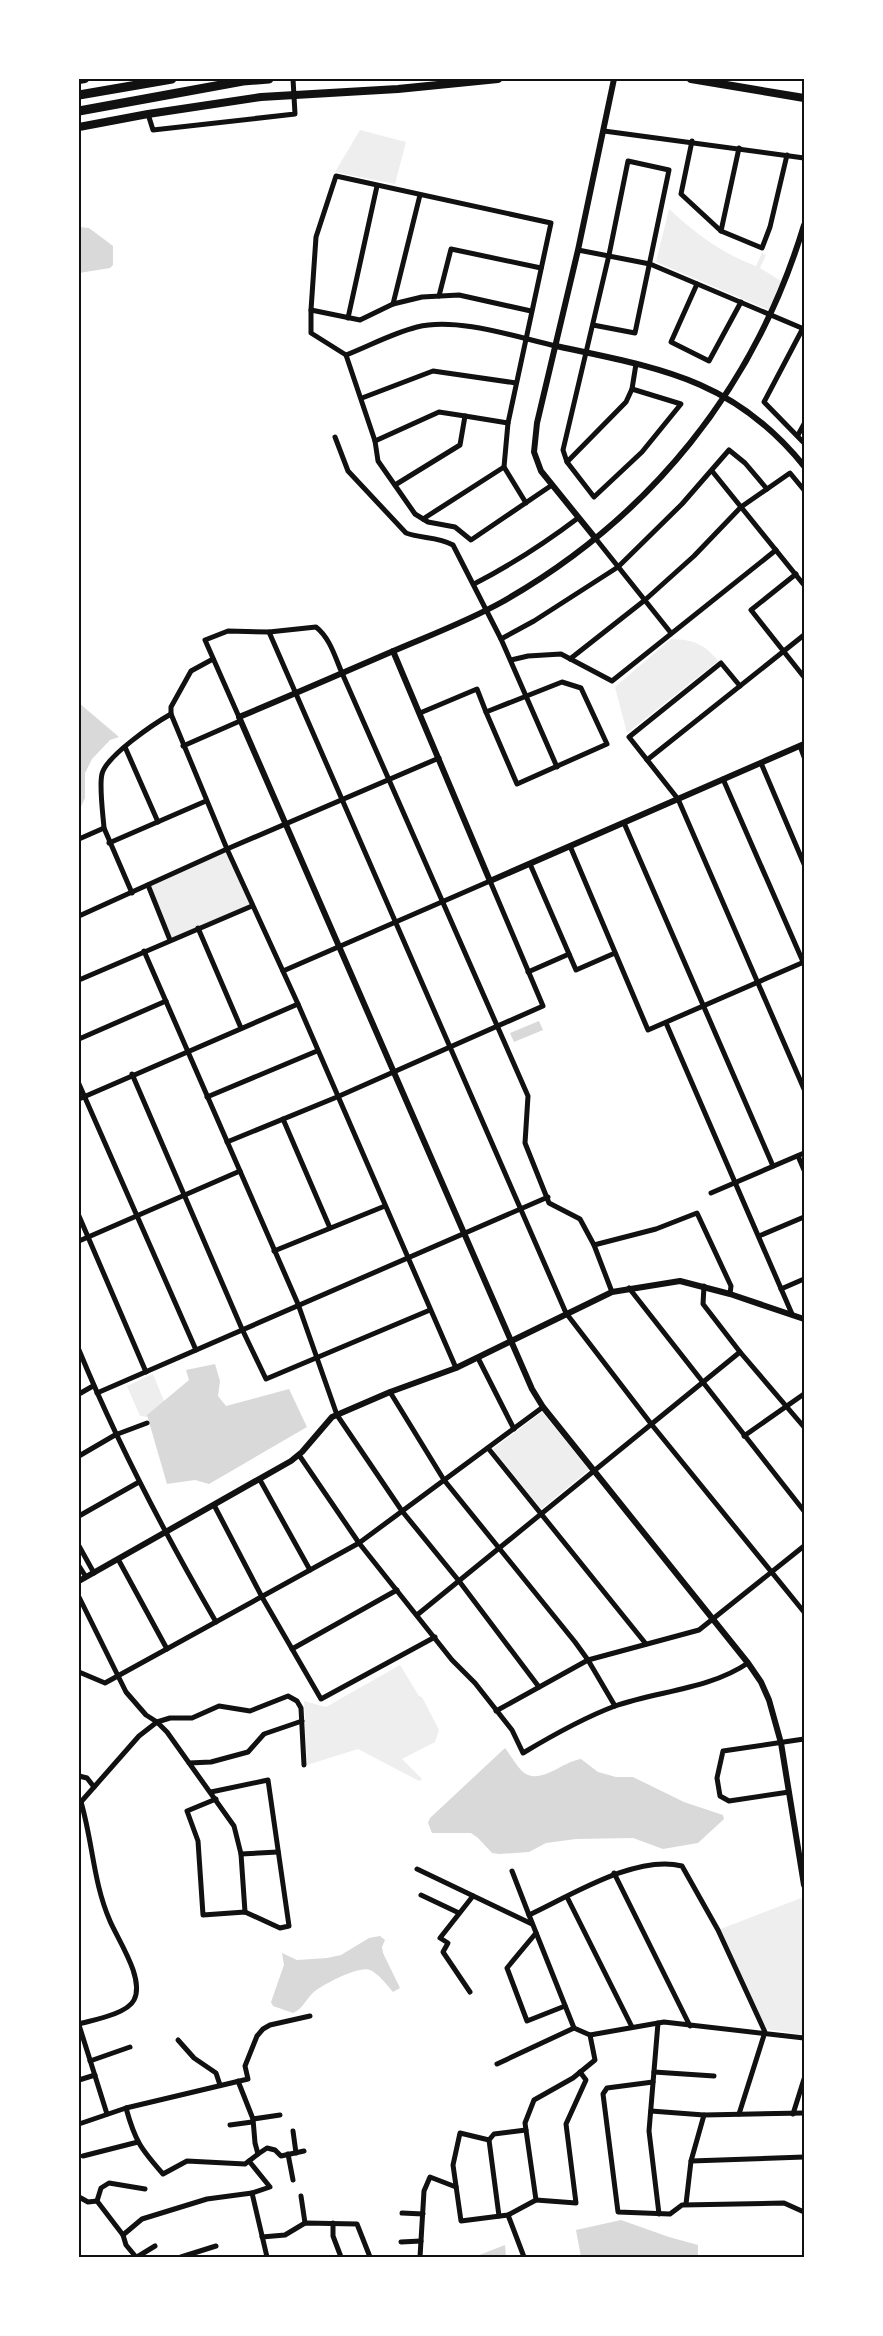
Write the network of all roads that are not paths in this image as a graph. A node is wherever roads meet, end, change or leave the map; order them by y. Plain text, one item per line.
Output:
1 (85, 79) edge
2 (172, 79) edge
3 (269, 79) edge
4 (293, 79) edge
5 (498, 79) edge
6 (614, 79) edge
7 (691, 79) edge
8 (79, 80) edge
9 (79, 95) edge
10 (804, 98) edge
11 (79, 111) edge
12 (148, 114) junction
13 (79, 127) edge
14 (604, 131) junction
15 (692, 142) junction
16 (738, 148) junction
17 (787, 155) junction
18 (804, 158) edge
19 (377, 186) junction
20 (420, 195) junction
21 (804, 225) edge
22 (721, 231) junction
23 (578, 250) junction
24 (609, 255) junction
25 (650, 264) junction
26 (541, 268) junction
27 (697, 284) junction
28 (440, 296) junction
29 (741, 302) junction
30 (393, 304) junction
31 (311, 310) junction
32 (531, 311) junction
33 (771, 316) junction
34 (348, 318) junction
35 (593, 325) junction
36 (804, 328) edge
37 (525, 339) junction
38 (556, 346) junction
39 (586, 353) junction
40 (346, 355) junction
41 (636, 364) junction
42 (516, 383) junction
43 (632, 390) junction
44 (725, 396) junction
45 (362, 398) junction
46 (464, 416) junction
47 (508, 423) junction
48 (804, 424) edge
49 (798, 435) junction
50 (335, 437) dead end
51 (375, 441) junction
52 (804, 443) edge
53 (567, 462) junction
54 (804, 466) edge
55 (504, 467) junction
56 (712, 471) junction
57 (395, 485) junction
58 (552, 486) junction
59 (767, 489) junction
60 (804, 490) edge
61 (526, 504) junction
62 (741, 507) junction
63 (578, 518) junction
64 (423, 519) junction
65 (596, 539) junction
66 (776, 550) junction
67 (618, 567) junction
68 (796, 574) junction
69 (474, 584) junction
70 (804, 585) edge
71 (645, 600) junction
72 (487, 609) junction
73 (269, 632) junction
74 (671, 633) junction
75 (804, 636) edge
76 (501, 638) junction
77 (394, 651) junction
78 (783, 651) junction
79 (213, 659) junction
80 (570, 659) junction
81 (511, 660) junction
82 (342, 673) junction
83 (804, 677) edge
84 (740, 686) junction
85 (296, 693) junction
86 (526, 695) junction
87 (486, 712) junction
88 (420, 713) junction
89 (171, 714) junction
90 (240, 719) junction
91 (802, 745) edge
92 (183, 746) junction
93 (125, 747) junction
94 (804, 757) edge
95 (439, 758) junction
96 (647, 760) junction
97 (760, 763) junction
98 (557, 767) junction
99 (723, 779) junction
100 (389, 780) junction
101 (678, 799) junction
102 (342, 800) junction
103 (206, 801) junction
104 (158, 822) junction
105 (624, 823) junction
106 (285, 824) junction
107 (104, 828) junction
108 (79, 839) edge
109 (109, 843) junction
110 (570, 846) junction
111 (227, 849) junction
112 (530, 864) junction
113 (804, 864) edge
114 (490, 881) junction
115 (148, 885) junction
116 (132, 893) junction
117 (443, 901) junction
118 (252, 906) junction
119 (79, 916) edge
120 (394, 922) junction
121 (198, 928) junction
122 (170, 940) junction
123 (338, 946) junction
124 (144, 951) junction
125 (615, 953) junction
126 (569, 954) junction
127 (804, 963) edge
128 (283, 971) junction
129 (528, 972) junction
130 (79, 980) edge
131 (757, 983) junction
132 (166, 1001) junction
133 (298, 1004) junction
134 (704, 1006) junction
135 (666, 1023) junction
136 (496, 1026) junction
137 (241, 1028) junction
138 (79, 1039) edge
139 (449, 1047) junction
140 (188, 1051) junction
141 (317, 1051) junction
142 (394, 1072) junction
143 (132, 1074) junction
144 (79, 1084) edge
145 (804, 1089) edge
146 (208, 1097) junction
147 (337, 1097) junction
148 (82, 1098) edge
149 (283, 1119) junction
150 (227, 1142) junction
151 (804, 1153) edge
152 (798, 1156) junction
153 (773, 1166) junction
154 (804, 1170) edge
155 (240, 1171) junction
156 (736, 1182) junction
157 (711, 1193) dead end
158 (185, 1195) junction
159 (548, 1197) junction
160 (385, 1206) junction
161 (520, 1209) junction
162 (79, 1216) edge
163 (136, 1216) junction
164 (804, 1217) edge
165 (330, 1228) junction
166 (463, 1234) junction
167 (759, 1236) junction
168 (88, 1237) junction
169 (79, 1241) edge
170 (594, 1245) junction
171 (274, 1251) junction
172 (408, 1259) junction
173 (804, 1280) edge
174 (704, 1286) junction
175 (629, 1288) junction
176 (781, 1289) junction
177 (612, 1292) junction
178 (730, 1294) junction
179 (298, 1304) junction
180 (430, 1310) junction
181 (566, 1313) junction
182 (792, 1314) junction
183 (804, 1319) edge
184 (242, 1329) junction
185 (511, 1342) junction
186 (79, 1350) edge
187 (196, 1350) junction
188 (740, 1352) junction
189 (318, 1357) junction
190 (478, 1358) junction
191 (456, 1368) junction
192 (146, 1372) junction
193 (702, 1383) junction
194 (93, 1386) junction
195 (390, 1392) junction
196 (96, 1393) junction
197 (79, 1394) edge
198 (804, 1394) edge
199 (787, 1406) junction
200 (543, 1407) junction
201 (337, 1415) junction
202 (146, 1424) dead end
203 (652, 1425) junction
204 (804, 1428) edge
205 (514, 1429) junction
206 (116, 1435) junction
207 (744, 1436) junction
208 (488, 1448) junction
209 (299, 1455) junction
210 (79, 1456) edge
211 (594, 1471) junction
212 (260, 1480) junction
213 (444, 1480) junction
214 (139, 1482) junction
215 (214, 1506) junction
216 (402, 1511) junction
217 (804, 1511) edge
218 (541, 1513) junction
219 (79, 1516) edge
220 (165, 1533) junction
221 (359, 1543) junction
222 (79, 1546) edge
223 (804, 1546) edge
224 (498, 1548) junction
225 (118, 1559) junction
226 (79, 1566) edge
227 (310, 1570) junction
228 (94, 1573) junction
229 (772, 1573) junction
230 (86, 1577) junction
231 (79, 1581) edge
232 (459, 1581) junction
233 (397, 1590) junction
234 (79, 1597) edge
235 (262, 1597) junction
236 (804, 1612) edge
237 (417, 1615) junction
238 (713, 1620) junction
239 (216, 1622) junction
240 (435, 1638) junction
241 (646, 1644) junction
242 (167, 1649) junction
243 (292, 1649) junction
244 (588, 1660) junction
245 (748, 1662) junction
246 (79, 1672) edge
247 (119, 1676) junction
248 (539, 1687) junction
249 (615, 1706) junction
250 (496, 1711) junction
251 (302, 1721) junction
252 (157, 1722) junction
253 (804, 1739) edge
254 (781, 1743) junction
255 (190, 1762) junction
256 (304, 1765) dead end
257 (79, 1776) edge
258 (94, 1787) junction
259 (211, 1792) junction
260 (789, 1792) junction
261 (216, 1799) junction
262 (80, 1803) edge
263 (278, 1852) junction
264 (241, 1854) junction
265 (417, 1869) dead end
266 (512, 1871) dead end
267 (614, 1873) junction
268 (804, 1885) edge
269 (421, 1895) dead end
270 (473, 1896) junction
271 (567, 1897) junction
272 (245, 1912) junction
273 (459, 1913) junction
274 (529, 1915) junction
275 (532, 1924) junction
276 (536, 1933) junction
277 (470, 1992) dead end
278 (565, 2006) junction
279 (310, 2016) dead end
280 (658, 2023) junction
281 (79, 2024) edge
282 (690, 2026) junction
283 (632, 2027) junction
284 (574, 2028) junction
285 (765, 2032) junction
286 (590, 2034) junction
287 (804, 2038) edge
288 (178, 2040) dead end
289 (81, 2041) edge
290 (130, 2047) dead end
291 (90, 2061) junction
292 (497, 2064) dead end
293 (580, 2072) junction
294 (654, 2072) junction
295 (94, 2074) junction
296 (714, 2076) dead end
297 (804, 2079) edge
298 (79, 2080) edge
299 (238, 2081) junction
300 (653, 2082) junction
301 (220, 2085) junction
302 (126, 2108) junction
303 (650, 2111) junction
304 (804, 2113) edge
305 (107, 2114) junction
306 (739, 2114) junction
307 (793, 2114) junction
308 (280, 2115) dead end
309 (704, 2115) junction
310 (253, 2120) junction
311 (79, 2124) edge
312 (230, 2125) dead end
313 (526, 2130) junction
314 (293, 2131) dead end
315 (489, 2140) junction
316 (138, 2142) junction
317 (304, 2151) dead end
318 (296, 2153) junction
319 (258, 2154) junction
320 (288, 2154) junction
321 (83, 2156) dead end
322 (804, 2157) edge
323 (250, 2161) junction
324 (691, 2161) junction
325 (293, 2180) dead end
326 (456, 2187) junction
327 (145, 2189) dead end
328 (252, 2193) junction
329 (301, 2196) dead end
330 (79, 2197) edge
331 (536, 2200) junction
332 (97, 2201) junction
333 (686, 2204) junction
334 (804, 2212) edge
335 (402, 2213) dead end
336 (422, 2214) junction
337 (659, 2214) junction
338 (508, 2215) junction
339 (499, 2216) junction
340 (305, 2223) junction
341 (333, 2223) junction
342 (123, 2235) junction
343 (262, 2237) junction
344 (421, 2241) junction
345 (401, 2242) dead end
346 (155, 2246) dead end
347 (216, 2246) dead end
348 (136, 2257) edge
349 (181, 2257) edge
350 (267, 2257) edge
351 (341, 2257) edge
352 (370, 2257) edge
353 (420, 2257) edge
354 (524, 2257) edge

1 - 8 main road
2 - 9 highway
3 - 11 highway
4 - 12 street
5 - 12 main road
6 - 14 street
7 - 10 main road
12 - 13 main road
14 - 15 street
14 - 23 street
15 - 16 street
15 - 22 street
16 - 17 street
16 - 22 street
17 - 18 street
17 - 22 street
19 - 20 street
19 - 31 street
19 - 34 street
20 - 26 street
20 - 30 street
21 - 33 street
23 - 24 street
23 - 38 street
24 - 25 street
24 - 25 street
24 - 35 street
25 - 27 street
25 - 35 street
26 - 28 street
26 - 32 street
27 - 29 street
27 - 29 street
28 - 30 street
28 - 32 street
29 - 33 street
30 - 34 street
31 - 34 street
31 - 40 street
32 - 37 street
33 - 36 street
33 - 44 street
35 - 39 street
36 - 49 street
37 - 38 street
37 - 40 street
37 - 42 street
38 - 39 street
38 - 58 street
39 - 41 street
39 - 53 street
40 - 45 street
41 - 43 street
41 - 44 street
42 - 45 street
42 - 47 street
43 - 53 street
43 - 53 street
44 - 54 street
44 - 65 street
45 - 51 street
46 - 47 street
46 - 51 street
46 - 57 street
47 - 55 street
48 - 49 street
49 - 52 street
50 - 69 street
51 - 57 street
55 - 61 street
55 - 64 street
56 - 59 street
56 - 62 street
56 - 67 street
57 - 64 street
58 - 61 street
58 - 63 street
59 - 60 street
59 - 62 street
61 - 64 street
62 - 66 street
62 - 71 street
63 - 65 street
63 - 69 street
65 - 67 street
65 - 72 street
66 - 68 street
66 - 74 street
67 - 71 street
67 - 76 street
68 - 70 street
68 - 78 street
69 - 72 street
71 - 74 street
71 - 80 street
72 - 76 street
72 - 77 street
73 - 79 street
73 - 82 street
73 - 85 street
74 - 80 street
75 - 78 street
76 - 81 street
77 - 82 street
77 - 88 street
78 - 83 street
78 - 84 street
79 - 89 street
79 - 90 street
80 - 81 street
81 - 86 street
82 - 85 street
82 - 100 street
84 - 96 street
84 - 96 street
85 - 90 street
85 - 102 street
86 - 87 street
86 - 98 street
86 - 98 street
87 - 88 street
87 - 98 street
88 - 95 street
89 - 92 street
89 - 93 street
90 - 92 street
90 - 106 street
91 - 94 street
91 - 97 street
92 - 103 street
93 - 104 street
93 - 107 street
95 - 100 street
95 - 114 street
96 - 101 street
97 - 99 street
97 - 113 street
99 - 101 street
99 - 127 street
100 - 102 street
100 - 117 street
101 - 105 street
101 - 131 street
102 - 106 street
102 - 120 street
103 - 104 street
103 - 111 street
104 - 109 street
105 - 110 street
105 - 134 street
106 - 111 street
106 - 123 street
107 - 108 street
107 - 109 street
109 - 116 street
110 - 112 street
110 - 125 street
111 - 115 street
111 - 118 street
112 - 114 street
112 - 126 street
114 - 117 street
114 - 129 street
115 - 116 street
115 - 122 street
116 - 119 street
117 - 120 street
117 - 136 street
118 - 121 street
118 - 128 street
120 - 123 street
120 - 139 street
121 - 122 street
121 - 137 street
122 - 124 street
123 - 128 street
123 - 142 street
124 - 130 street
124 - 132 street
125 - 126 street
125 - 135 street
126 - 129 street
127 - 131 street
128 - 133 street
129 - 136 street
131 - 134 street
131 - 145 street
132 - 138 street
132 - 140 street
133 - 137 street
133 - 141 street
134 - 135 street
134 - 153 street
135 - 156 street
136 - 139 street
136 - 159 street
137 - 140 street
139 - 142 street
139 - 161 street
140 - 143 street
140 - 146 street
141 - 146 street
141 - 147 street
142 - 147 street
142 - 166 street
143 - 148 street
143 - 158 street
144 - 148 street
146 - 150 street
147 - 149 street
147 - 160 street
148 - 163 street
149 - 150 street
149 - 165 street
150 - 155 street
151 - 152 street
152 - 153 street
152 - 154 street
153 - 156 street
155 - 158 street
155 - 171 street
156 - 157 street
156 - 167 street
158 - 163 street
158 - 184 street
159 - 161 street
159 - 170 street
160 - 165 street
160 - 172 street
161 - 166 street
161 - 181 street
162 - 168 street
163 - 168 street
163 - 187 street
164 - 167 street
165 - 171 street
166 - 172 street
166 - 185 street
167 - 176 street
168 - 169 street
168 - 192 street
170 - 177 street
170 - 178 street
171 - 179 street
172 - 179 street
172 - 180 street
173 - 176 street
174 - 175 street
174 - 178 street
174 - 188 street
175 - 177 street
175 - 193 street
176 - 182 street
177 - 181 street
178 - 182 street
179 - 184 street
179 - 189 street
180 - 189 street
180 - 191 street
181 - 185 street
181 - 203 street
182 - 183 street
184 - 187 street
184 - 189 street
185 - 190 street
185 - 200 street
186 - 194 street
187 - 192 street
188 - 193 street
188 - 199 street
189 - 201 street
190 - 191 street
190 - 205 street
191 - 195 street
192 - 196 street
193 - 203 street
193 - 207 street
194 - 196 street
194 - 197 street
195 - 201 street
195 - 213 street
196 - 206 street
198 - 199 street
199 - 204 street
199 - 207 street
200 - 205 street
200 - 211 street
201 - 209 street
201 - 216 street
202 - 206 street
203 - 211 street
203 - 229 street
205 - 208 street
206 - 210 street
206 - 214 street
207 - 217 street
208 - 213 street
208 - 218 street
209 - 212 street
209 - 221 street
211 - 218 street
211 - 238 street
212 - 215 street
212 - 227 street
213 - 216 street
213 - 224 street
214 - 219 street
214 - 220 street
215 - 220 street
215 - 235 street
216 - 221 street
216 - 232 street
218 - 224 street
218 - 241 street
220 - 225 street
220 - 239 street
221 - 227 street
221 - 233 street
222 - 228 street
223 - 229 street
224 - 232 street
224 - 244 street
225 - 228 street
225 - 242 street
226 - 230 street
227 - 235 street
228 - 230 street
229 - 236 street
229 - 238 street
230 - 231 street
232 - 237 street
232 - 248 street
233 - 237 street
233 - 243 street
234 - 247 street
235 - 239 street
235 - 243 street
237 - 240 street
238 - 241 street
238 - 245 street
239 - 242 street
240 - 243 street
240 - 250 street
241 - 244 street
242 - 247 street
244 - 248 street
244 - 249 street
245 - 249 street
245 - 254 street
246 - 247 street
247 - 252 street
248 - 250 street
249 - 250 street
251 - 252 street
251 - 255 street
251 - 256 street
252 - 255 street
252 - 258 street
253 - 254 street
254 - 260 street
254 - 260 street
255 - 259 street
257 - 258 street
258 - 262 street
259 - 261 street
259 - 263 street
260 - 268 street
261 - 264 street
261 - 272 street
262 - 281 street
263 - 264 street
263 - 272 street
264 - 272 street
265 - 270 street
266 - 274 street
267 - 271 street
267 - 282 street
267 - 285 street
269 - 273 street
270 - 273 street
270 - 275 street
271 - 274 street
271 - 283 street
273 - 277 street
274 - 275 street
275 - 276 street
276 - 278 street
276 - 278 street
278 - 284 street
279 - 299 street
280 - 282 street
280 - 283 street
280 - 294 street
281 - 289 street
282 - 285 street
283 - 286 street
284 - 286 street
284 - 292 street
285 - 287 street
285 - 306 street
286 - 293 street
288 - 301 street
289 - 291 street
290 - 291 street
291 - 295 street
293 - 313 street
293 - 331 street
294 - 296 street
294 - 300 street
295 - 298 street
295 - 305 street
297 - 307 street
299 - 301 street
299 - 310 street
300 - 303 street
300 - 337 street
301 - 302 street
302 - 305 street
302 - 316 street
303 - 309 street
303 - 337 street
304 - 307 street
305 - 311 street
306 - 307 street
306 - 309 street
308 - 310 street
309 - 324 street
310 - 312 street
310 - 319 street
313 - 315 street
313 - 331 street
314 - 318 street
315 - 326 street
315 - 339 street
316 - 321 street
316 - 323 street
317 - 318 street
318 - 320 street
319 - 320 street
319 - 323 street
320 - 325 street
322 - 324 street
323 - 328 street
324 - 333 street
326 - 336 street
326 - 339 street
327 - 332 street
328 - 342 street
328 - 343 street
329 - 340 street
330 - 332 street
331 - 338 street
332 - 342 street
333 - 334 street
333 - 337 street
335 - 336 street
336 - 344 street
338 - 339 street
338 - 354 street
340 - 341 street
340 - 343 street
341 - 351 street
341 - 352 street
342 - 348 street
343 - 350 street
344 - 345 street
344 - 353 street
346 - 348 street
347 - 349 street

